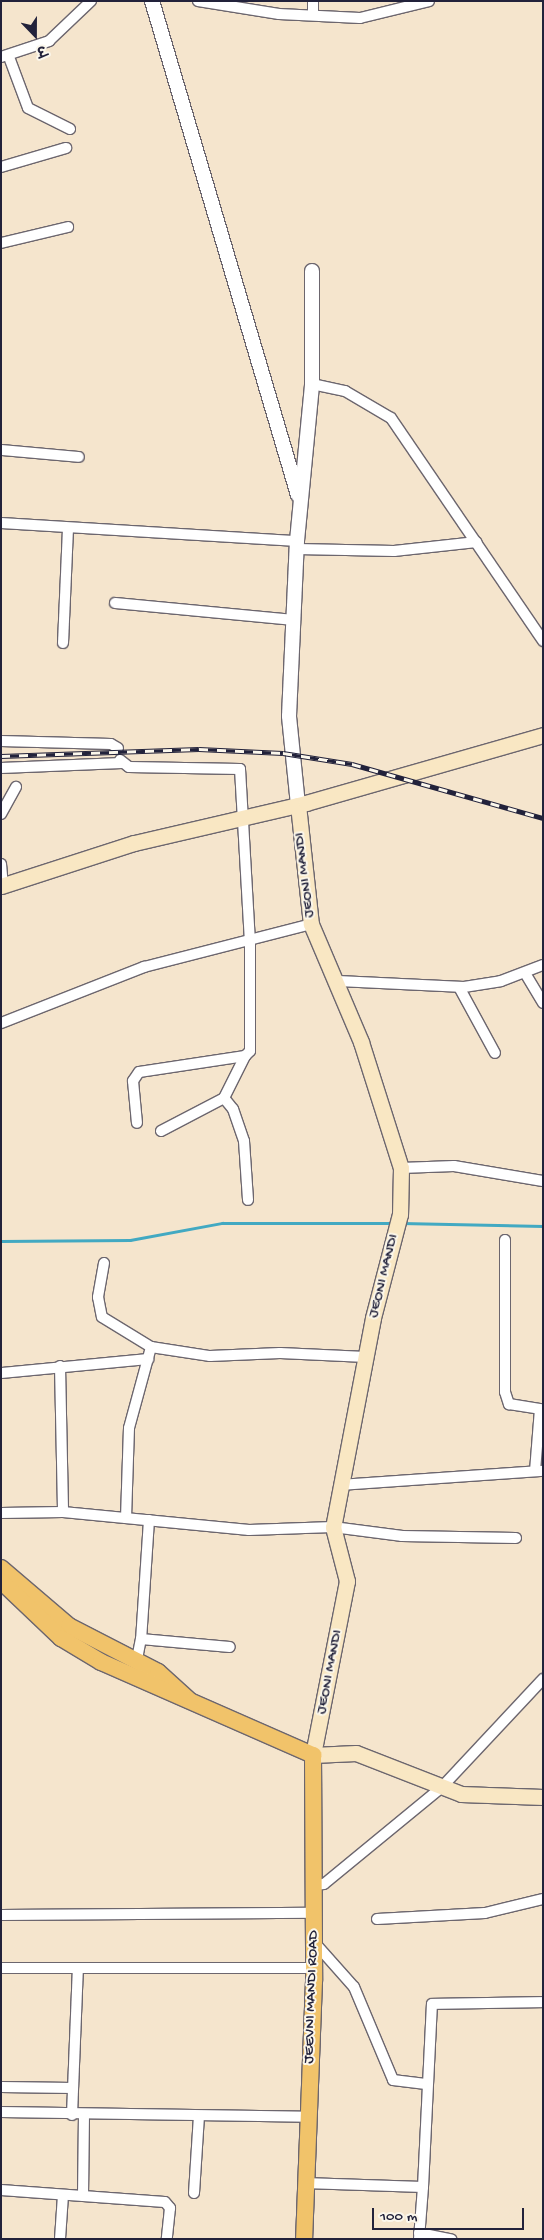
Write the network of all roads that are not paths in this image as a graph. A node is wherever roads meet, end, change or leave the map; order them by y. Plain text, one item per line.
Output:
1 (91, 1) edge
2 (152, 1) edge
3 (198, 1) edge
4 (313, 1) edge
5 (429, 1) edge
6 (312, 15) junction
7 (5, 57) edge
8 (70, 129) dead end
9 (66, 148) dead end
10 (1, 167) edge
11 (68, 227) dead end
12 (1, 243) edge
13 (312, 270) dead end
14 (312, 384) junction
15 (1, 450) edge
16 (79, 458) dead end
17 (300, 501) junction
18 (1, 523) edge
19 (68, 528) junction
20 (477, 542) junction
21 (297, 545) junction
22 (115, 604) dead end
23 (294, 620) junction
24 (543, 641) edge
25 (63, 643) dead end
26 (543, 735) edge
27 (1, 741) edge
28 (118, 748) dead end
29 (1, 768) edge
30 (16, 787) dead end
31 (298, 805) junction
32 (1, 814) edge
33 (243, 814) junction
34 (1, 864) edge
35 (2, 885) edge
36 (311, 924) junction
37 (250, 941) junction
38 (543, 965) edge
39 (525, 974) junction
40 (338, 981) junction
41 (459, 987) junction
42 (543, 1003) edge
43 (1, 1023) edge
44 (495, 1053) dead end
45 (245, 1056) junction
46 (224, 1098) junction
47 (137, 1123) dead end
48 (161, 1131) dead end
49 (401, 1168) junction
50 (543, 1181) edge
51 (248, 1200) dead end
52 (505, 1240) dead end
53 (104, 1263) dead end
54 (151, 1347) junction
55 (366, 1357) junction
56 (148, 1359) junction
57 (60, 1366) junction
58 (1, 1372) edge
59 (539, 1471) edge
60 (341, 1486) junction
61 (63, 1512) junction
62 (1, 1513) edge
63 (126, 1518) junction
64 (149, 1520) junction
65 (333, 1527) junction
66 (516, 1538) dead end
67 (1, 1568) edge
68 (1, 1581) edge
69 (140, 1640) junction
70 (230, 1648) dead end
71 (137, 1660) junction
72 (543, 1679) edge
73 (193, 1705) junction
74 (313, 1755) junction
75 (442, 1787) junction
76 (543, 1797) edge
77 (314, 1885) junction
78 (543, 1899) edge
79 (314, 1913) junction
80 (1, 1915) edge
81 (377, 1919) dead end
82 (314, 1942) junction
83 (1, 1968) edge
84 (78, 1968) junction
85 (314, 1968) junction
86 (543, 2002) edge
87 (426, 2084) junction
88 (1, 2087) edge
89 (73, 2088) junction
90 (1, 2112) edge
91 (72, 2115) junction
92 (84, 2115) junction
93 (199, 2116) junction
94 (308, 2117) junction
95 (304, 2183) junction
96 (423, 2188) junction
97 (1, 2190) edge
98 (194, 2193) dead end
99 (63, 2194) junction
100 (82, 2196) junction
101 (419, 2236) edge
102 (60, 2239) edge
103 (167, 2239) edge
104 (304, 2239) edge
105 (451, 2239) edge

1 - 7 street
2 - 17 street
3 - 6 street
4 - 6 street
5 - 6 street
7 - 8 street
9 - 10 street
11 - 12 street
13 - 14 street
14 - 17 street
14 - 20 street
15 - 16 street
17 - 21 street
18 - 19 street
19 - 21 street
19 - 25 street
20 - 21 street
20 - 24 street
21 - 23 street
22 - 23 street
23 - 31 street
26 - 31 main road
27 - 28 street
29 - 33 street
30 - 32 street
31 - 33 main road
31 - 36 main road, JEONI MANDI
33 - 35 main road
33 - 37 street
34 - 35 street
36 - 37 street
36 - 40 main road, JEONI MANDI
37 - 43 street
37 - 45 street
38 - 39 street
39 - 41 street
39 - 42 street
40 - 41 street
40 - 49 main road, JEONI MANDI
41 - 44 street
45 - 46 street
45 - 47 street
46 - 48 street
46 - 51 street
49 - 50 street
49 - 55 main road, JEONI MANDI
52 - 59 street
53 - 54 street
54 - 55 street
54 - 56 street
55 - 60 main road, JEONI MANDI
56 - 57 street
56 - 63 street
57 - 58 street
57 - 61 street
59 - 60 street
60 - 65 main road, JEONI MANDI
61 - 62 street
61 - 63 street
63 - 64 street
64 - 65 street
64 - 69 street
65 - 66 street
65 - 74 main road, JEONI MANDI
67 - 71 main road
68 - 73 main road
69 - 70 street
69 - 71 street
71 - 73 main road
72 - 75 street
73 - 74 main road
74 - 75 main road
74 - 77 main road, JEEVNI MANDI ROAD
75 - 76 main road
75 - 77 street
77 - 79 main road, JEEVNI MANDI ROAD
78 - 81 street
79 - 80 street
79 - 82 main road, JEEVNI MANDI ROAD
82 - 85 main road, JEEVNI MANDI ROAD
82 - 87 street
83 - 84 street
84 - 85 street
84 - 89 street
85 - 94 main road, JEEVNI MANDI ROAD
86 - 87 street
87 - 96 street
88 - 89 street
89 - 91 street
90 - 91 street
91 - 92 street
92 - 93 street
92 - 100 street
93 - 94 street
93 - 98 street
94 - 95 main road, JEEVNI MANDI ROAD
95 - 96 street
95 - 104 main road, JEEVNI MANDI ROAD
96 - 101 street
97 - 99 street
99 - 100 street
99 - 102 street
100 - 103 street
101 - 105 street

